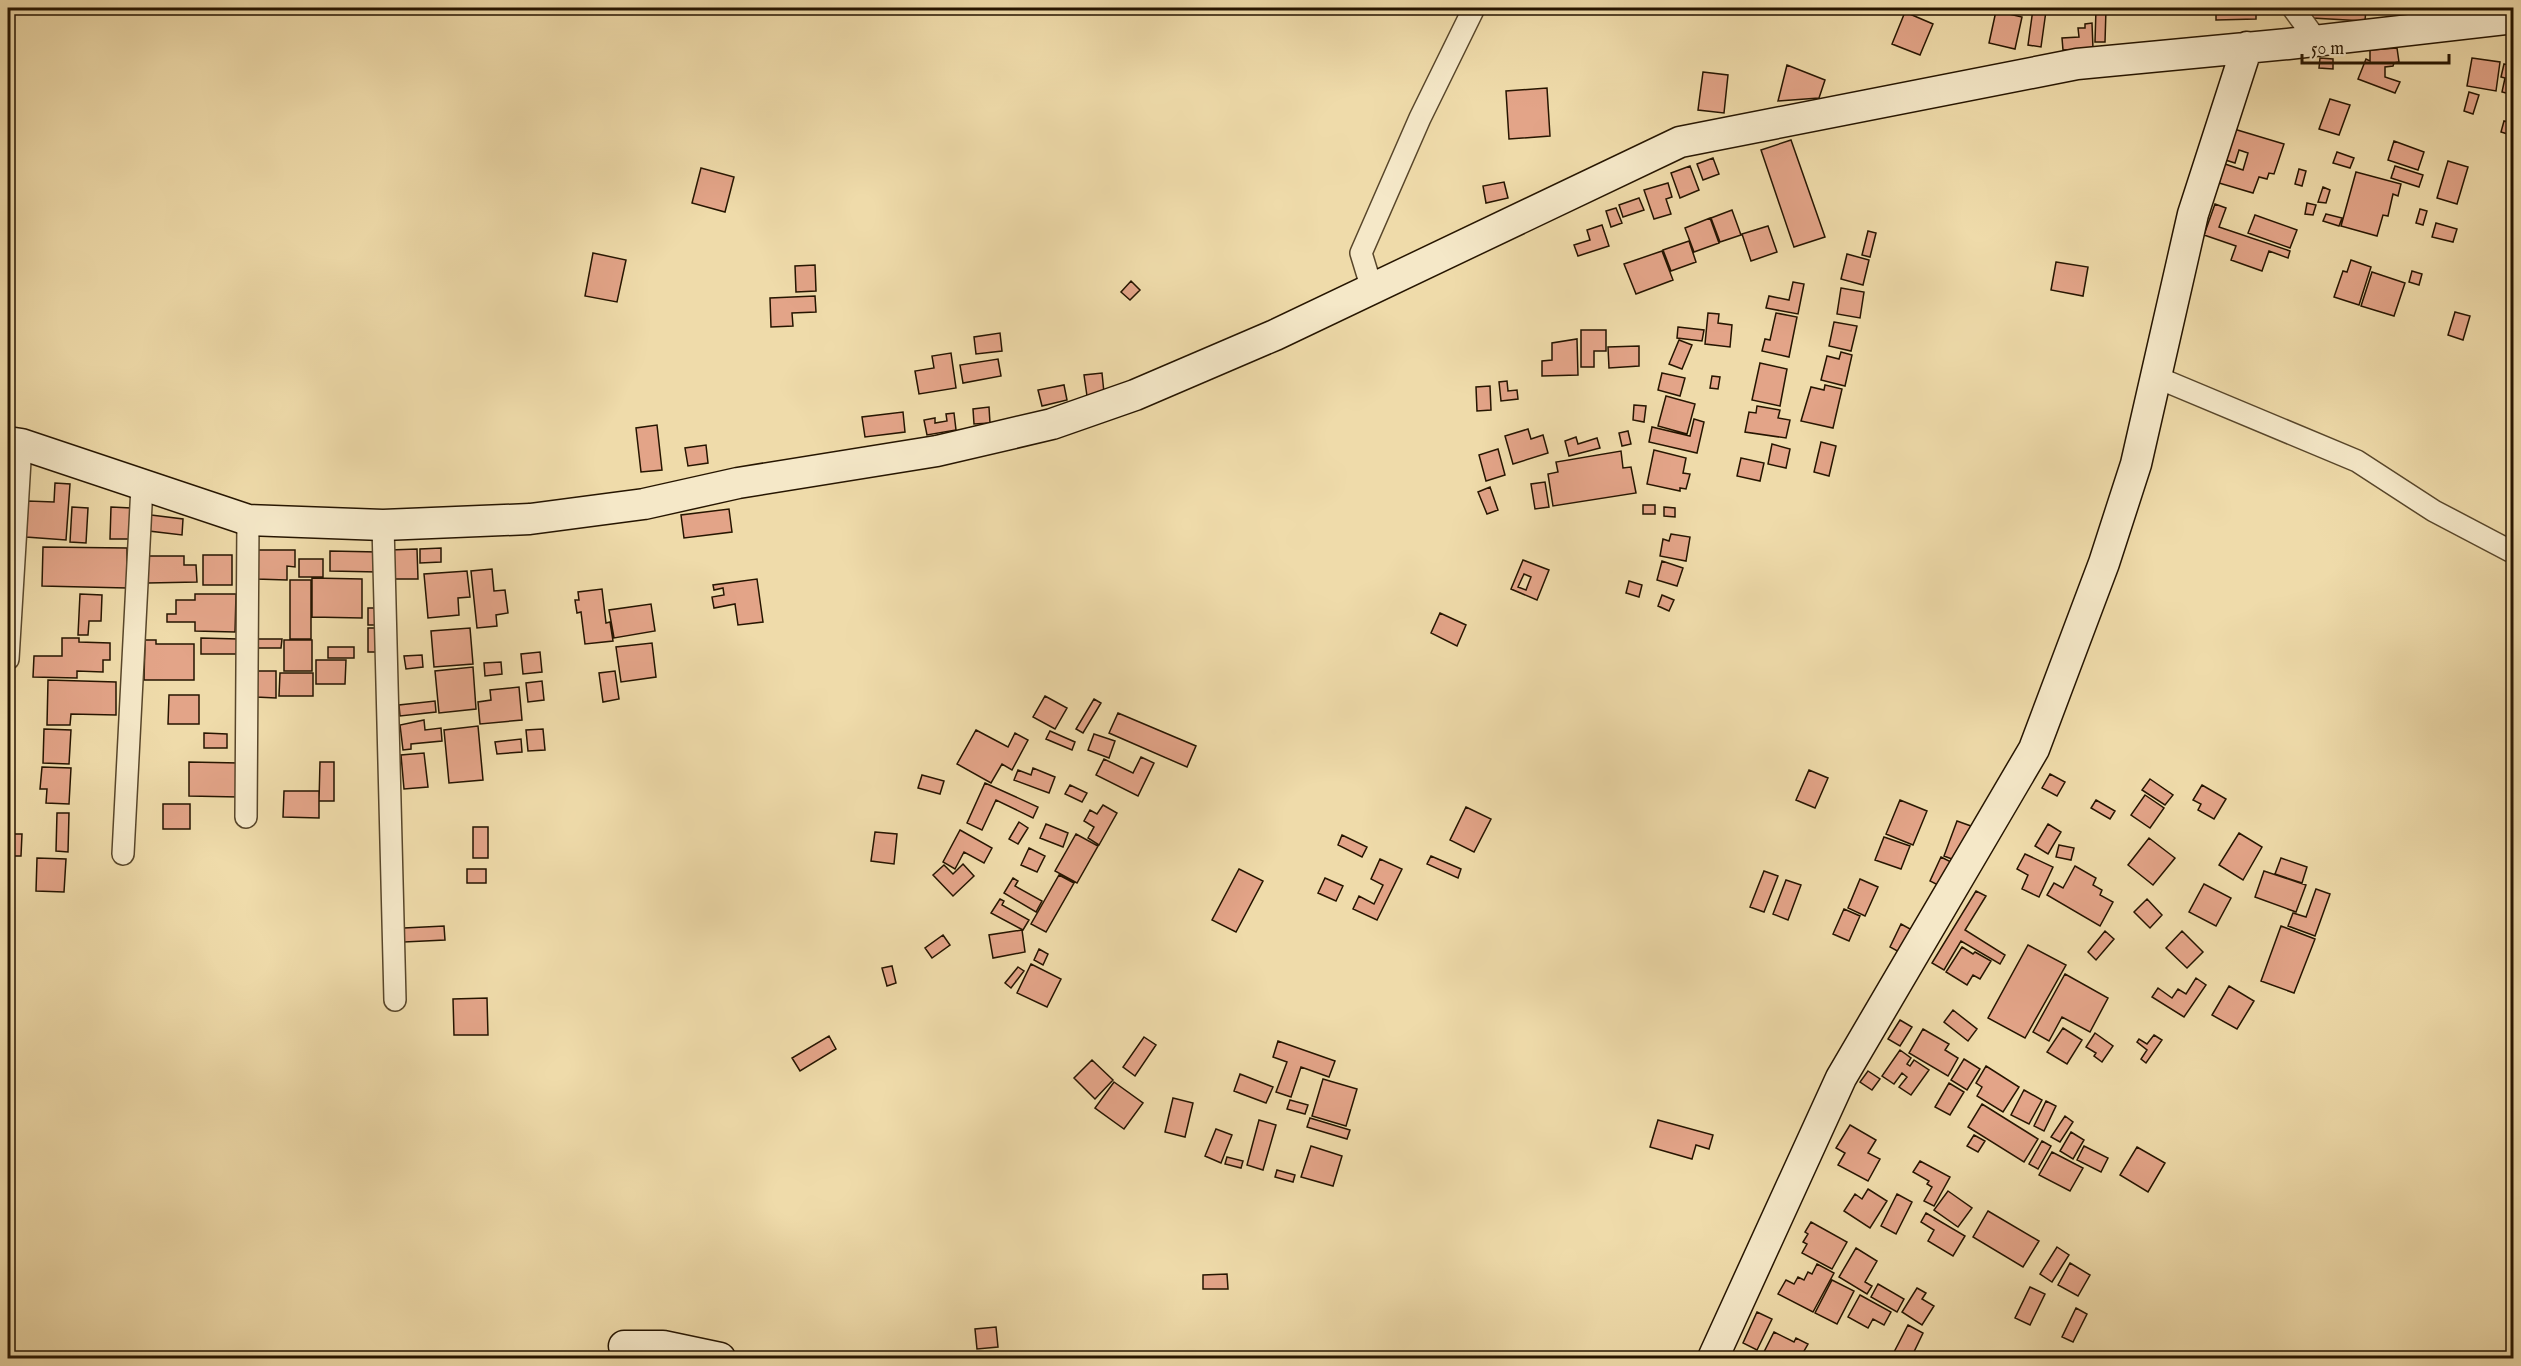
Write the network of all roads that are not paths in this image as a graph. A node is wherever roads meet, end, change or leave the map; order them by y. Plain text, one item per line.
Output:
1 (1473, 8) edge
2 (2293, 8) edge
3 (2514, 18) edge
4 (2317, 41) junction
5 (2247, 47) junction
6 (1372, 290) junction
7 (2156, 377) junction
8 (14, 443) edge
9 (142, 486) junction
10 (248, 520) junction
11 (383, 525) junction
12 (2514, 553) edge
13 (8, 659) edge
14 (246, 817) dead end
15 (123, 854) dead end
16 (395, 1000) dead end
17 (624, 1346) dead end
18 (720, 1359) edge
19 (1713, 1359) edge

1 - 6 street
2 - 4 street
3 - 4 main road
4 - 5 main road
5 - 6 main road
5 - 7 main road
6 - 11 main road
7 - 12 street
7 - 19 main road
8 - 9 main road
8 - 13 street
9 - 10 main road
9 - 15 street
10 - 11 main road
10 - 14 street
11 - 16 street
17 - 18 main road

